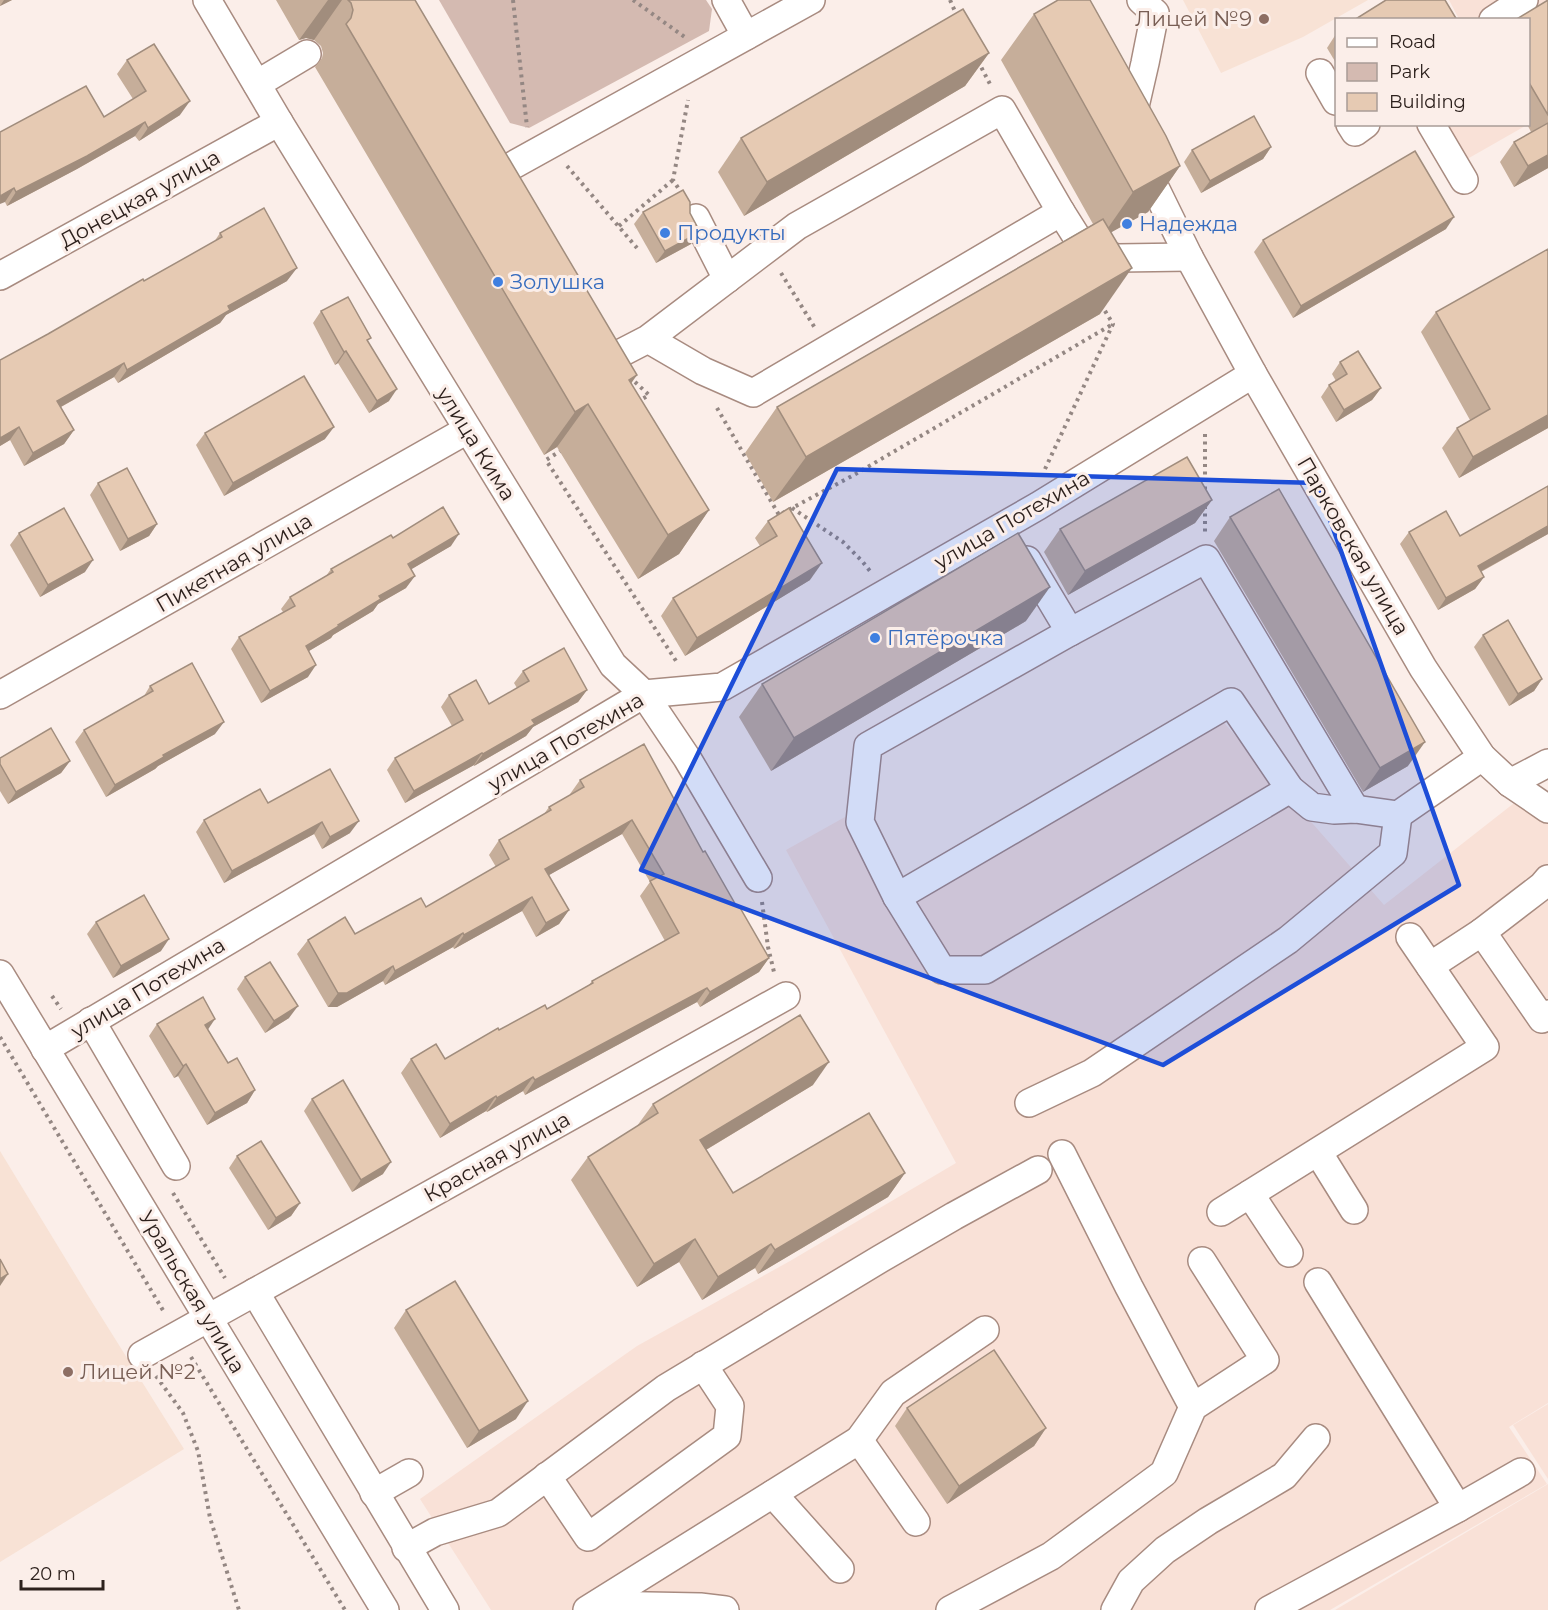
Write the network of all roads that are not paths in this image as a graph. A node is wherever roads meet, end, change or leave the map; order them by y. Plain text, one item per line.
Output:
1 (207, 0) edge
2 (726, 0) edge
3 (811, 0) edge
4 (1141, 0) edge
5 (1524, 0) edge
6 (1496, 18) edge
7 (747, 36) junction
8 (308, 54) dead end
9 (1320, 73) dead end
10 (257, 84) junction
11 (1335, 99) edge
12 (279, 122) junction
13 (1351, 126) edge
14 (1363, 126) edge
15 (1432, 126) edge
16 (521, 161) road end
17 (1464, 180) dead end
18 (1061, 212) junction
19 (696, 218) edge
20 (1189, 257) junction
21 (0, 276) edge
22 (727, 279) junction
23 (648, 339) junction
24 (1253, 374) junction
25 (632, 394) edge
26 (467, 430) junction
27 (1003, 526) junction
28 (1070, 632) junction
29 (644, 694) junction
30 (0, 695) edge
31 (1482, 757) junction
32 (1548, 763) edge
33 (1510, 783) junction
34 (1290, 789) junction
35 (1355, 809) junction
36 (1548, 809) edge
37 (1398, 815) junction
38 (759, 878) road end
39 (1548, 879) edge
40 (897, 897) junction
41 (1482, 932) junction
42 (1410, 937) dead end
43 (1430, 966) junction
44 (0, 974) edge
45 (780, 985) road end
46 (1546, 1020) edge
47 (91, 1021) junction
48 (45, 1049) junction
49 (1029, 1103) dead end
50 (1318, 1152) junction
51 (1062, 1154) dead end
52 (176, 1166) dead end
53 (1038, 1170) dead end
54 (1250, 1194) junction
55 (1354, 1210) dead end
56 (1221, 1212) dead end
57 (1289, 1253) dead end
58 (1202, 1261) dead end
59 (1318, 1282) dead end
60 (255, 1292) junction
61 (208, 1318) junction
62 (985, 1330) dead end
63 (142, 1355) road end
64 (703, 1365) junction
65 (1193, 1407) junction
66 (1316, 1438) dead end
67 (859, 1440) junction
68 (1521, 1472) dead end
69 (409, 1473) dead end
70 (547, 1476) junction
71 (374, 1493) junction
72 (773, 1494) junction
73 (1458, 1508) junction
74 (916, 1522) dead end
75 (406, 1548) junction
76 (840, 1569) dead end
77 (592, 1607) edge
78 (385, 1610) edge
79 (445, 1610) edge
80 (725, 1610) edge
81 (950, 1610) edge
82 (1115, 1610) edge
83 (1269, 1610) edge

1 - 10 street, улица Кима
2 - 7 street
3 - 7 street
4 - 20 street, Парковская улица
5 - 6 street
7 - 16 street
8 - 10 street
9 - 11 street
10 - 12 street, улица Кима
12 - 21 street, Донецкая улица
12 - 26 street, улица Кима
13 - 14 street
15 - 17 street
18 - 20 street
18 - 22 street
18 - 23 street
19 - 22 street
20 - 24 street, Парковская улица
22 - 23 street
23 - 25 street
24 - 27 street, улица Потехина
24 - 31 street, Парковская улица
26 - 29 street, улица Кима
26 - 30 street, Пикетная улица
27 - 28 street
27 - 29 street, улица Потехина
28 - 35 street
28 - 40 street
29 - 38 street, улица Кима
29 - 47 street, улица Потехина
31 - 33 street, Парковская улица
31 - 37 street
32 - 33 street
33 - 36 street, Парковская улица
34 - 35 street
34 - 40 street
34 - 40 street
35 - 37 street
37 - 49 street
39 - 41 street
41 - 43 street
41 - 46 street
42 - 43 street
43 - 50 street
44 - 48 street, Уральская улица
45 - 60 street, Красная улица
47 - 48 street, улица Потехина
47 - 52 street
48 - 61 street, Уральская улица
50 - 54 street
50 - 55 street
51 - 65 street
53 - 64 street
54 - 56 street
54 - 57 street
58 - 65 street
59 - 73 street
60 - 61 street, Красная улица
60 - 71 street
61 - 63 street, Красная улица
61 - 78 street, Уральская улица
62 - 67 street
64 - 70 street
64 - 70 street
65 - 81 street
66 - 82 street
67 - 72 street
67 - 74 street
68 - 73 street
69 - 71 street
70 - 75 street
71 - 75 street
72 - 76 street
72 - 77 street
73 - 83 street
75 - 79 street
77 - 80 street

